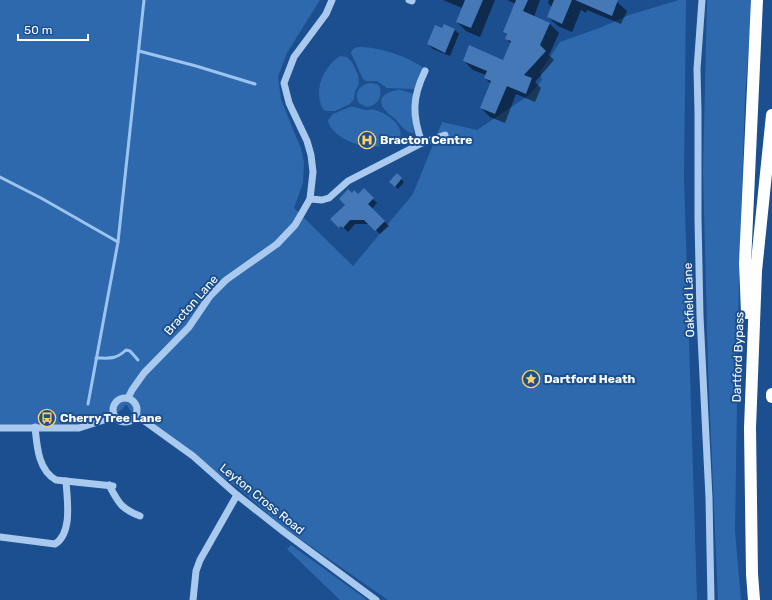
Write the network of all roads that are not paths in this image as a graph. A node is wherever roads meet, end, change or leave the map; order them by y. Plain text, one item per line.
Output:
1 (332, 0) edge
2 (702, 0) edge
3 (758, 0) edge
4 (425, 71) dead end
5 (772, 115) edge
6 (444, 135) dead end
7 (422, 143) junction
8 (310, 199) junction
9 (772, 394) edge
10 (772, 397) edge
11 (128, 398) junction
12 (114, 415) junction
13 (136, 415) junction
14 (35, 427) junction
15 (0, 428) edge
16 (750, 428) junction
17 (66, 481) junction
18 (237, 495) junction
19 (140, 516) dead end
20 (0, 537) edge
21 (193, 600) edge
22 (375, 600) edge
23 (711, 600) edge
24 (754, 600) edge

1 - 8 street
2 - 23 street, Oakfield Lane
3 - 16 highway
4 - 7 street
5 - 16 highway, Dartford Bypass
6 - 7 street
7 - 8 street
8 - 11 street, Bracton Lane
9 - 10 highway
11 - 12 street
11 - 13 street, Leyton Cross Road
12 - 13 street
12 - 14 street
13 - 18 street, Leyton Cross Road
14 - 15 street
14 - 17 street
16 - 24 highway, Dartford Bypass
17 - 19 street
17 - 20 street
18 - 21 street
18 - 22 street, Leyton Cross Road

